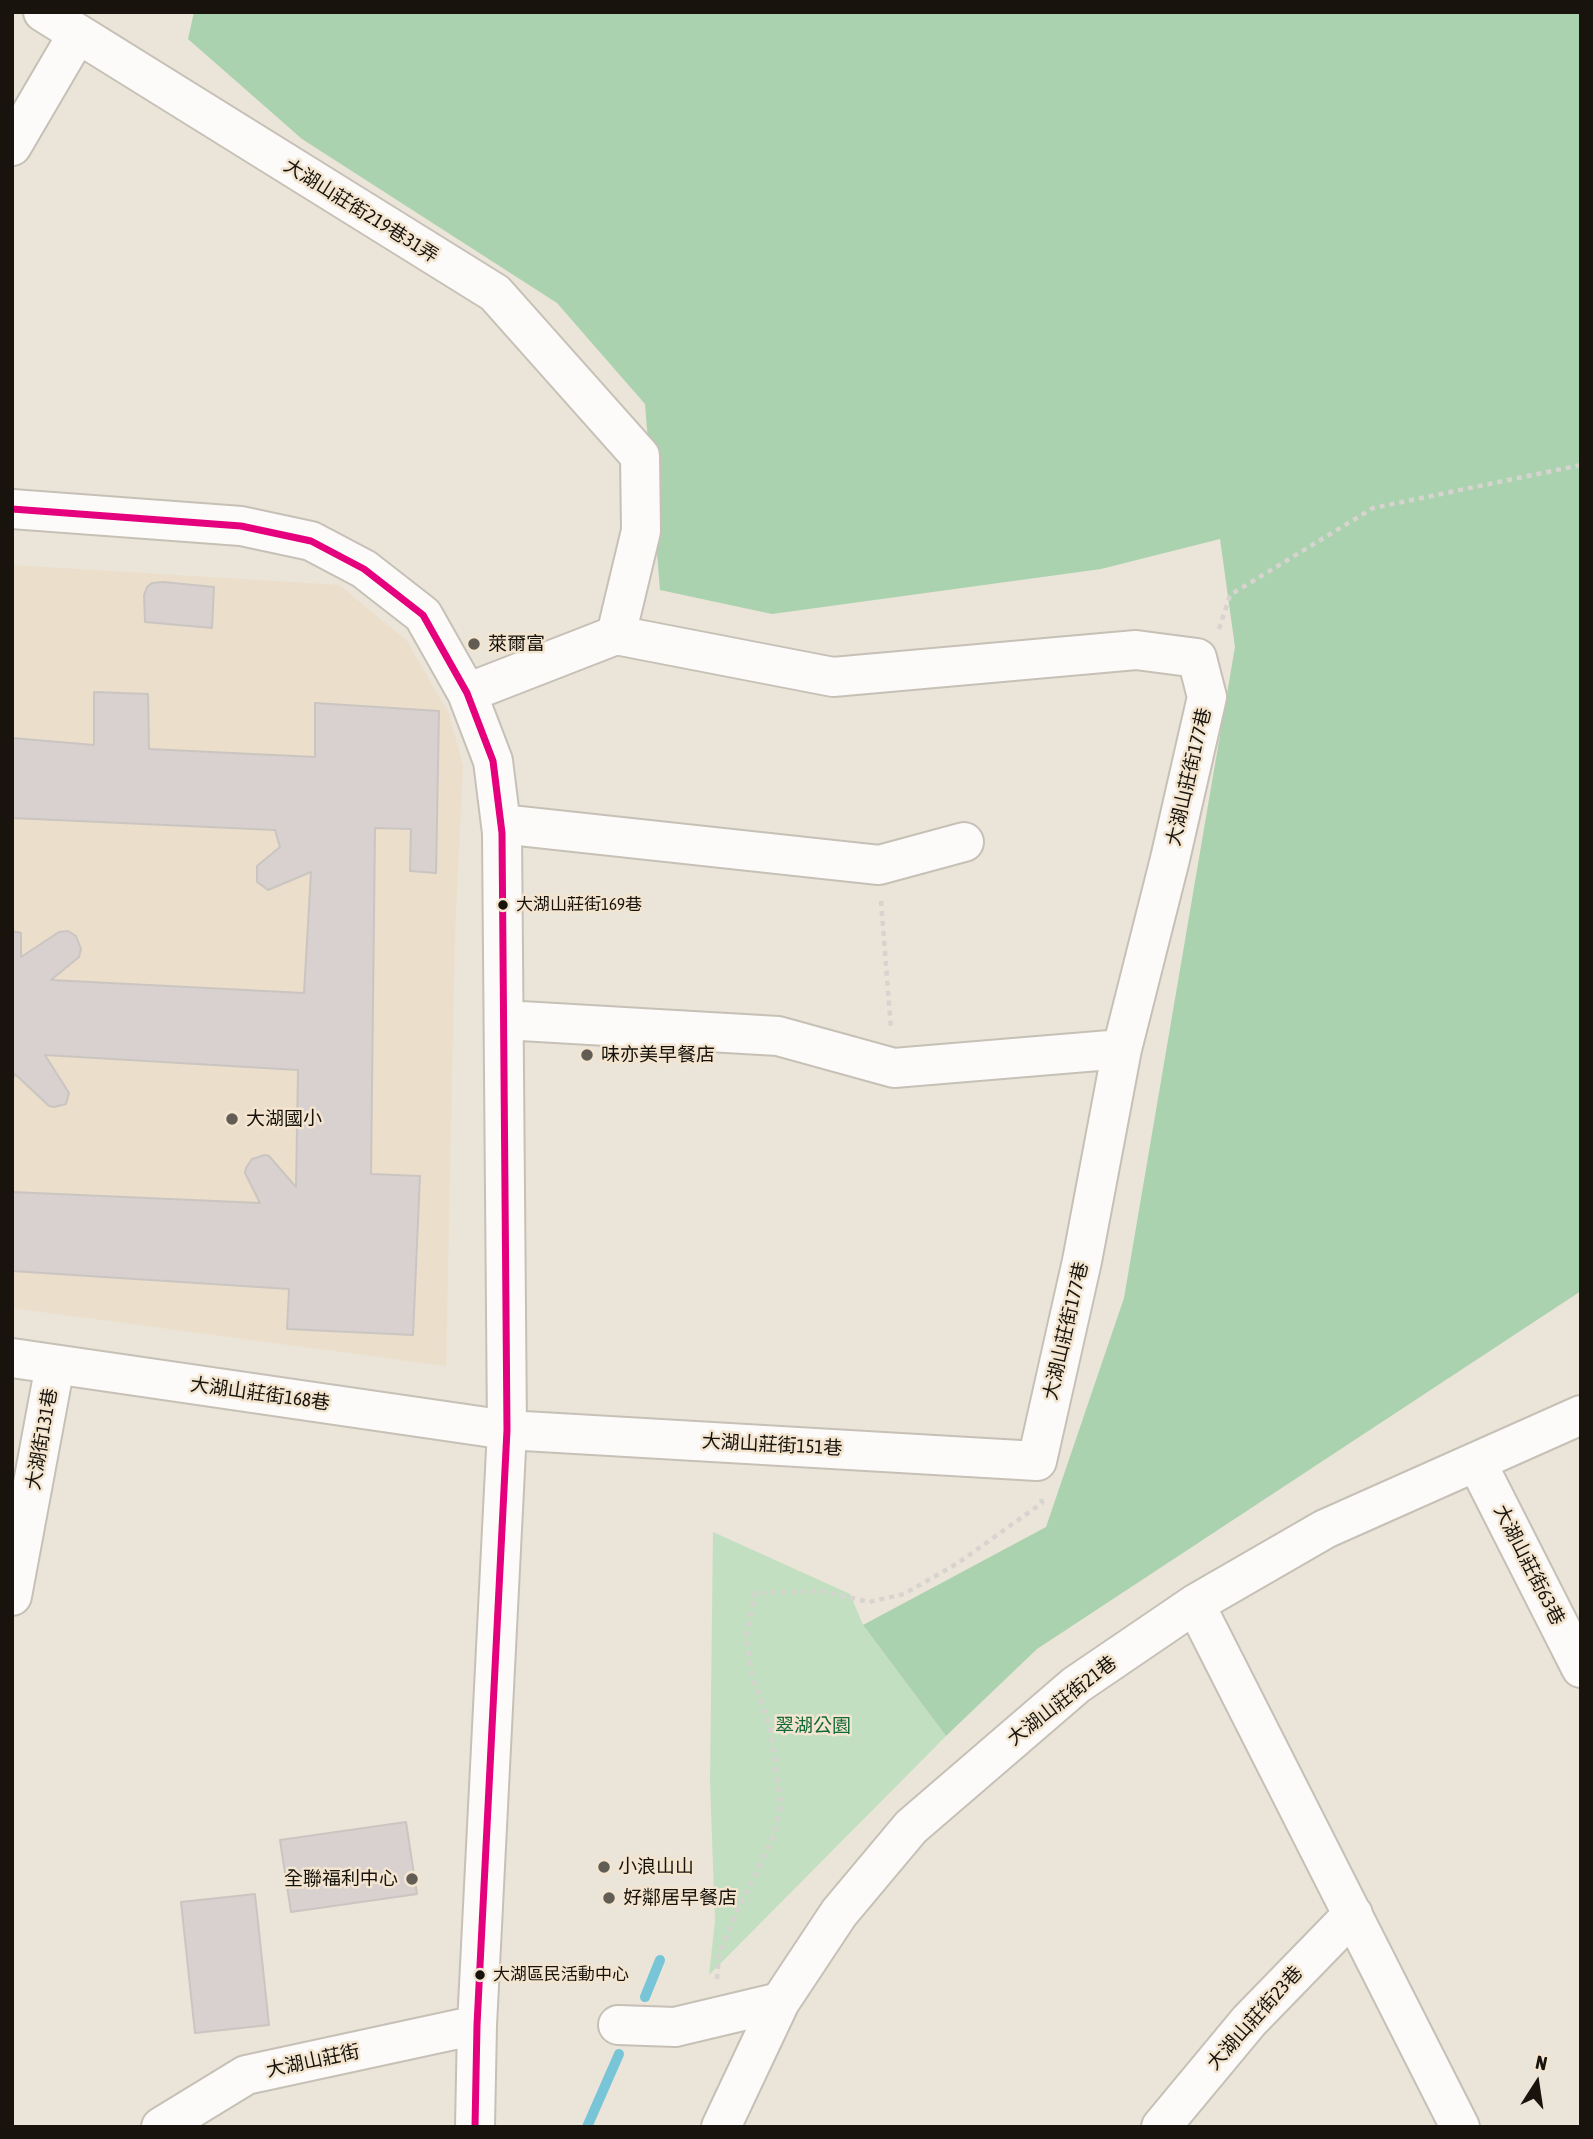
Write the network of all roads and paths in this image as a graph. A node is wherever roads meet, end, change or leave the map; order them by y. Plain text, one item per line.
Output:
1 (43, 12) edge
2 (77, 35) junction
3 (12, 146) edge
4 (1581, 465) edge
5 (12, 509) edge
6 (616, 635) junction
7 (1197, 658) junction
8 (467, 693) junction
9 (501, 824) junction
10 (964, 842) dead end
11 (879, 865) junction
12 (504, 1020) junction
13 (1122, 1049) junction
14 (894, 1068) junction
15 (12, 1358) edge
16 (55, 1365) junction
17 (1581, 1415) edge
18 (507, 1430) junction
19 (1037, 1461) junction
20 (1477, 1463) junction
21 (12, 1596) edge
22 (1195, 1604) junction
23 (1581, 1668) edge
24 (1353, 1914) junction
25 (780, 2002) junction
26 (713, 2018) junction
27 (477, 2025) junction
28 (618, 2025) dead end
29 (160, 2127) edge
30 (475, 2127) edge
31 (721, 2127) edge
32 (1161, 2127) edge
33 (1460, 2127) edge

1 - 2 street, 大湖山莊街219巷31弄
2 - 3 street
2 - 6 street, 大湖山莊街219巷31弄
4 - 7 path
5 - 8 street
6 - 7 street
6 - 8 street
7 - 13 street, 大湖山莊街177巷
8 - 9 street
9 - 11 street
9 - 12 street
10 - 11 street
11 - 14 path
12 - 14 street
12 - 18 street
13 - 14 street
13 - 19 street, 大湖山莊街177巷
15 - 16 street, 大湖山莊街168巷
16 - 18 street, 大湖山莊街168巷
16 - 21 street, 大湖街131巷
17 - 20 street, 大湖山莊街21巷
18 - 19 street, 大湖山莊街151巷
18 - 27 street
19 - 26 path
20 - 22 street, 大湖山莊街21巷
20 - 23 street, 大湖山莊街63巷
22 - 24 street
22 - 25 street, 大湖山莊街21巷
24 - 32 street, 大湖山莊街23巷
24 - 33 street
25 - 26 street
25 - 31 street, 大湖山莊街21巷
26 - 28 street
27 - 29 street, 大湖山莊街
27 - 30 street

